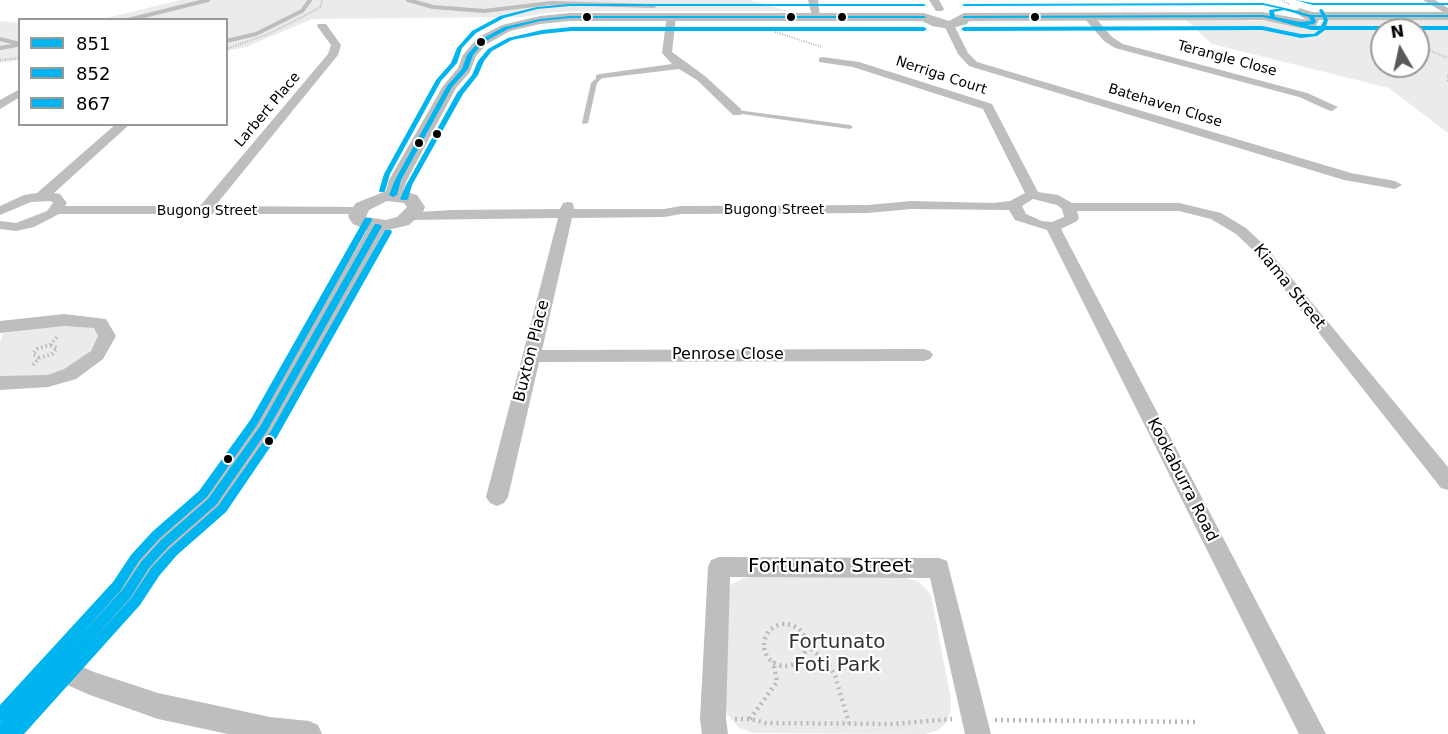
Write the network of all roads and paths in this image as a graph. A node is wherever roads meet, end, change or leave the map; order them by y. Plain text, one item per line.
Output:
1 (322, 0) edge
2 (813, 0) edge
3 (1265, 0) edge
4 (1428, 0) edge
5 (937, 5) edge
6 (1274, 9) edge
7 (1448, 14) edge
8 (740, 16) junction
9 (817, 16) junction
10 (1311, 16) junction
11 (671, 17) junction
12 (924, 17) junction
13 (964, 17) junction
14 (1089, 17) junction
15 (950, 25) junction
16 (322, 26) dead end
17 (228, 48) edge
18 (1430, 51) edge
19 (18, 58) edge
20 (1448, 58) edge
21 (0, 60) edge
22 (829, 60) joint
23 (681, 65) junction
24 (1448, 75) edge
25 (600, 77) joint
26 (1448, 82) edge
27 (18, 93) edge
28 (0, 105) edge
29 (1332, 107) dead end
30 (737, 112) joint
31 (585, 123) dead end
32 (122, 126) edge
33 (850, 127) dead end
34 (1395, 185) dead end
35 (393, 195) junction
36 (1033, 195) junction
37 (42, 196) junction
38 (1069, 207) junction
39 (412, 209) junction
40 (56, 210) junction
41 (567, 210) junction
42 (0, 211) edge
43 (204, 211) junction
44 (1017, 211) junction
45 (368, 219) junction
46 (1052, 226) junction
47 (3, 229) edge
48 (1, 328) edge
49 (924, 355) dead end
50 (532, 356) junction
51 (39, 358) joint
52 (0, 384) edge
53 (1448, 482) edge
54 (497, 497) dead end
55 (807, 645) junction
56 (773, 661) junction
57 (58, 668) junction
58 (750, 719) dead end
59 (849, 723) dead end
60 (0, 733) edge
61 (309, 734) edge
62 (715, 734) edge
63 (978, 734) edge
64 (1312, 734) edge

1 - 17 path
2 - 9 street
3 - 6 street
4 - 7 street
5 - 12 street
5 - 13 street
6 - 10 street
6 - 10 street
6 - 14 street
7 - 10 street
8 - 9 street
8 - 11 street
8 - 22 path
9 - 12 street
11 - 23 street
11 - 35 street
12 - 15 street
13 - 14 street
13 - 15 street
14 - 29 street, Terangle Close
15 - 34 street, Batehaven Close
16 - 43 street, Larbert Place
18 - 20 path
19 - 21 path
22 - 36 street, Nerriga Court
23 - 25 street
23 - 30 street
24 - 26 path
25 - 31 lane
27 - 28 street
30 - 33 lane
32 - 37 street
35 - 39 street
35 - 45 street
36 - 38 street
36 - 44 street
37 - 40 street
37 - 42 street
38 - 46 street
38 - 53 street, Kiama Street
39 - 41 street, Bugong Street
39 - 45 street
40 - 43 street, Bugong Street
40 - 47 street
41 - 44 street, Bugong Street
41 - 50 street, Buxton Place
43 - 45 street, Bugong Street
44 - 46 street
45 - 57 street
46 - 64 street, Kookaburra Road
48 - 52 street
49 - 50 street, Penrose Close
50 - 54 street, Buxton Place
51 - 51 path
55 - 56 path
55 - 56 path
55 - 59 path
56 - 58 path
57 - 60 street
57 - 61 street
62 - 63 street, Fortunato Street

